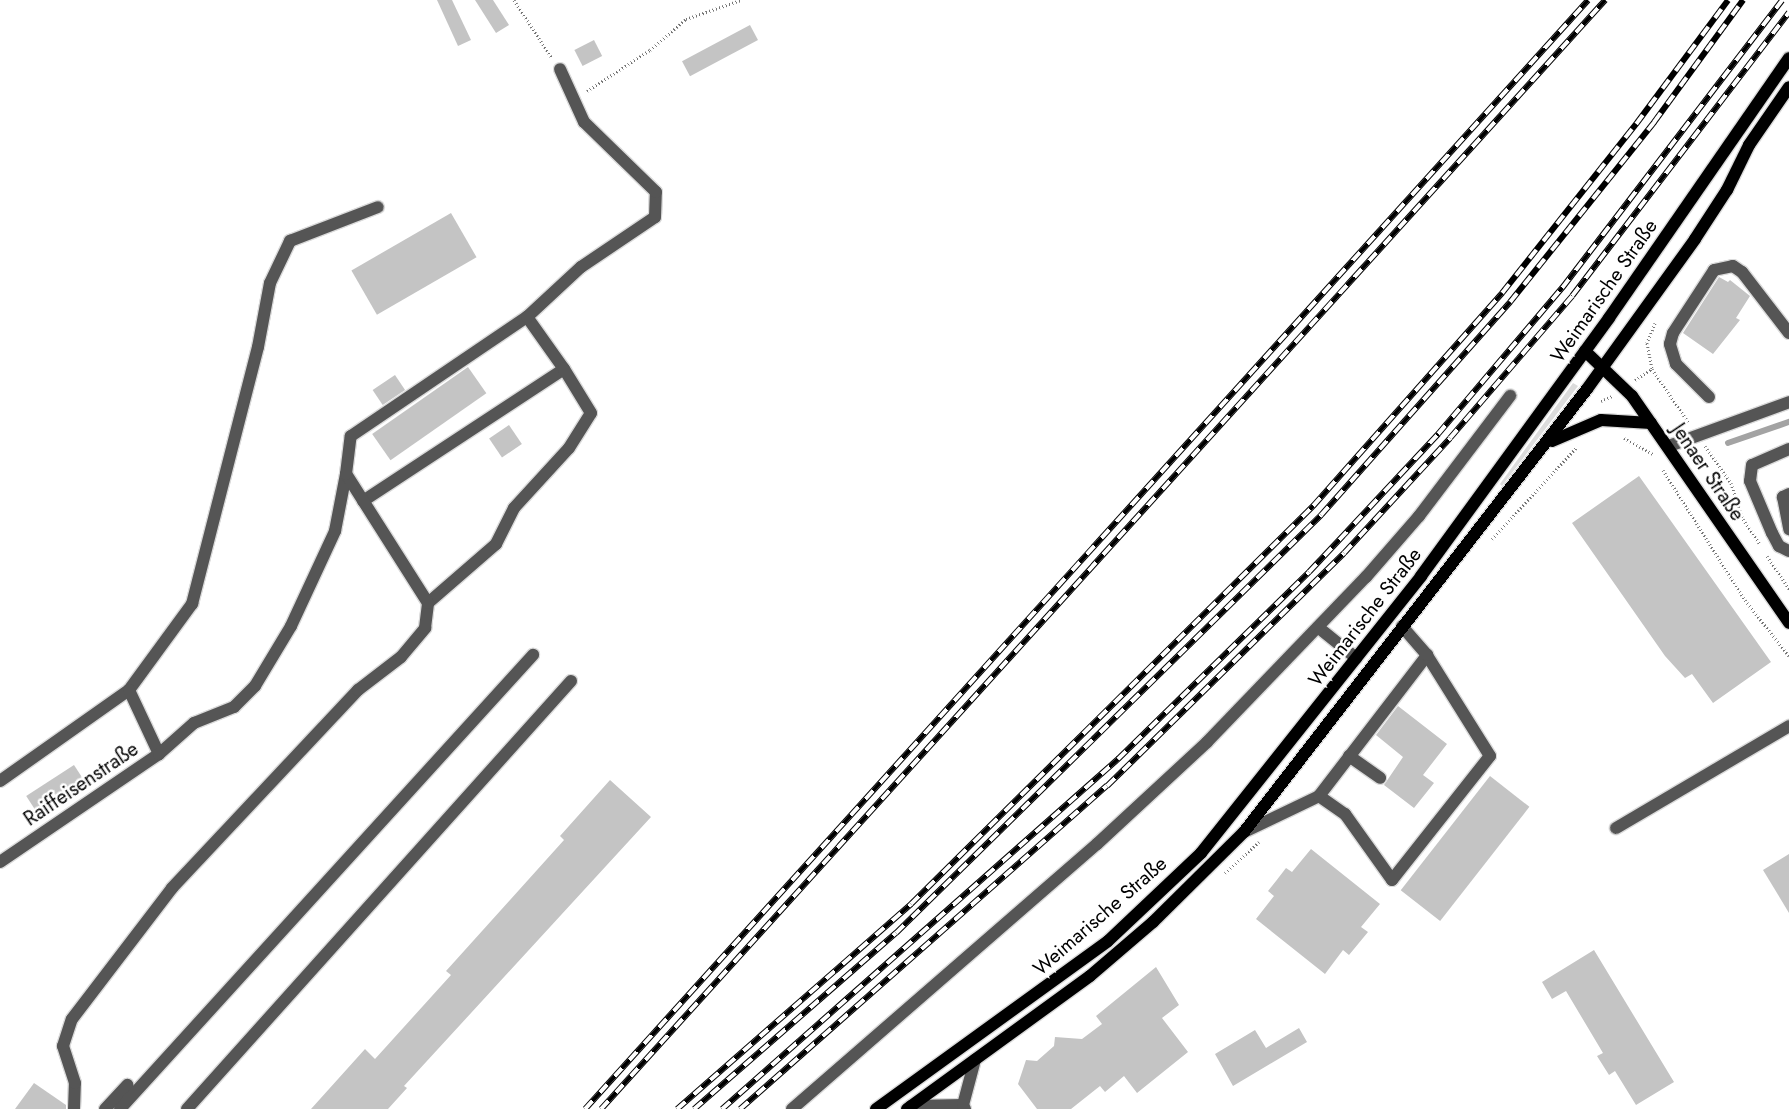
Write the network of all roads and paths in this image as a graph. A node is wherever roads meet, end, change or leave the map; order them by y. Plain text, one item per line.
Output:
1 (514, 0) edge
2 (741, 0) edge
3 (1789, 58) edge
4 (560, 70) joint
5 (1789, 87) edge
6 (574, 100) junction
7 (378, 207) dead end
8 (528, 317) junction
9 (1789, 333) edge
10 (1585, 351) junction
11 (1604, 366) junction
12 (1652, 368) dead end
13 (564, 369) junction
14 (1510, 396) dead end
15 (1709, 397) dead end
16 (1789, 402) edge
17 (1651, 423) junction
18 (1697, 434) junction
19 (1615, 436) dead end
20 (1548, 443) junction
21 (1583, 443) dead end
22 (1669, 446) junction
23 (1789, 449) edge
24 (346, 474) junction
25 (1789, 494) edge
26 (363, 501) junction
27 (1789, 529) edge
28 (1484, 546) dead end
29 (1784, 549) edge
30 (1789, 589) edge
31 (428, 603) junction
32 (1789, 623) edge
33 (1402, 626) junction
34 (1319, 628) junction
35 (533, 654) dead end
36 (1427, 655) junction
37 (1789, 656) edge
38 (1356, 658) junction
39 (570, 680) dead end
40 (129, 690) junction
41 (1789, 726) edge
42 (159, 754) junction
43 (1349, 756) junction
44 (1380, 778) dead end
45 (0, 781) edge
46 (1319, 796) junction
47 (1616, 828) dead end
48 (1244, 832) junction
49 (0, 862) edge
50 (975, 1060) junction
51 (127, 1085) dead end
52 (964, 1107) edge
53 (909, 1108) edge
54 (74, 1109) edge
55 (105, 1109) edge
56 (120, 1109) edge
57 (187, 1109) edge
58 (792, 1109) edge
59 (876, 1109) edge

1 - 4 path
2 - 6 path
3 - 10 main road, Weimarische Straße
4 - 6 street
5 - 11 main road, Weimarische Straße
6 - 8 street, Raiffeisenstraße
7 - 40 street
8 - 13 street
8 - 24 street, Raiffeisenstraße
9 - 15 street
10 - 11 main road, Jenaer Straße
10 - 38 main road, Weimarische Straße
11 - 17 main road, Jenaer Straße
11 - 20 main road, Weimarische Straße
12 - 18 path
13 - 26 street
13 - 31 street
14 - 34 street
16 - 18 street
17 - 20 main road
17 - 22 main road, Jenaer Straße
18 - 22 street
18 - 30 path
19 - 37 path
20 - 33 main road, Weimarische Straße
21 - 28 path
22 - 32 main road, Jenaer Straße
23 - 29 street
24 - 26 street
24 - 42 street, Raiffeisenstraße
25 - 27 street
26 - 31 street
31 - 54 street
33 - 36 street
33 - 48 main road, Weimarische Straße
34 - 38 street
34 - 58 street
35 - 56 street
36 - 43 street
36 - 46 street
38 - 59 main road, Weimarische Straße
39 - 57 street
40 - 42 street
40 - 45 street
41 - 47 street
42 - 49 street, Raiffeisenstraße
43 - 44 street
43 - 46 street
46 - 48 street
48 - 50 main road, Weimarische Straße
50 - 52 street
50 - 53 main road, Weimarische Straße
51 - 55 street
52 - 53 street

